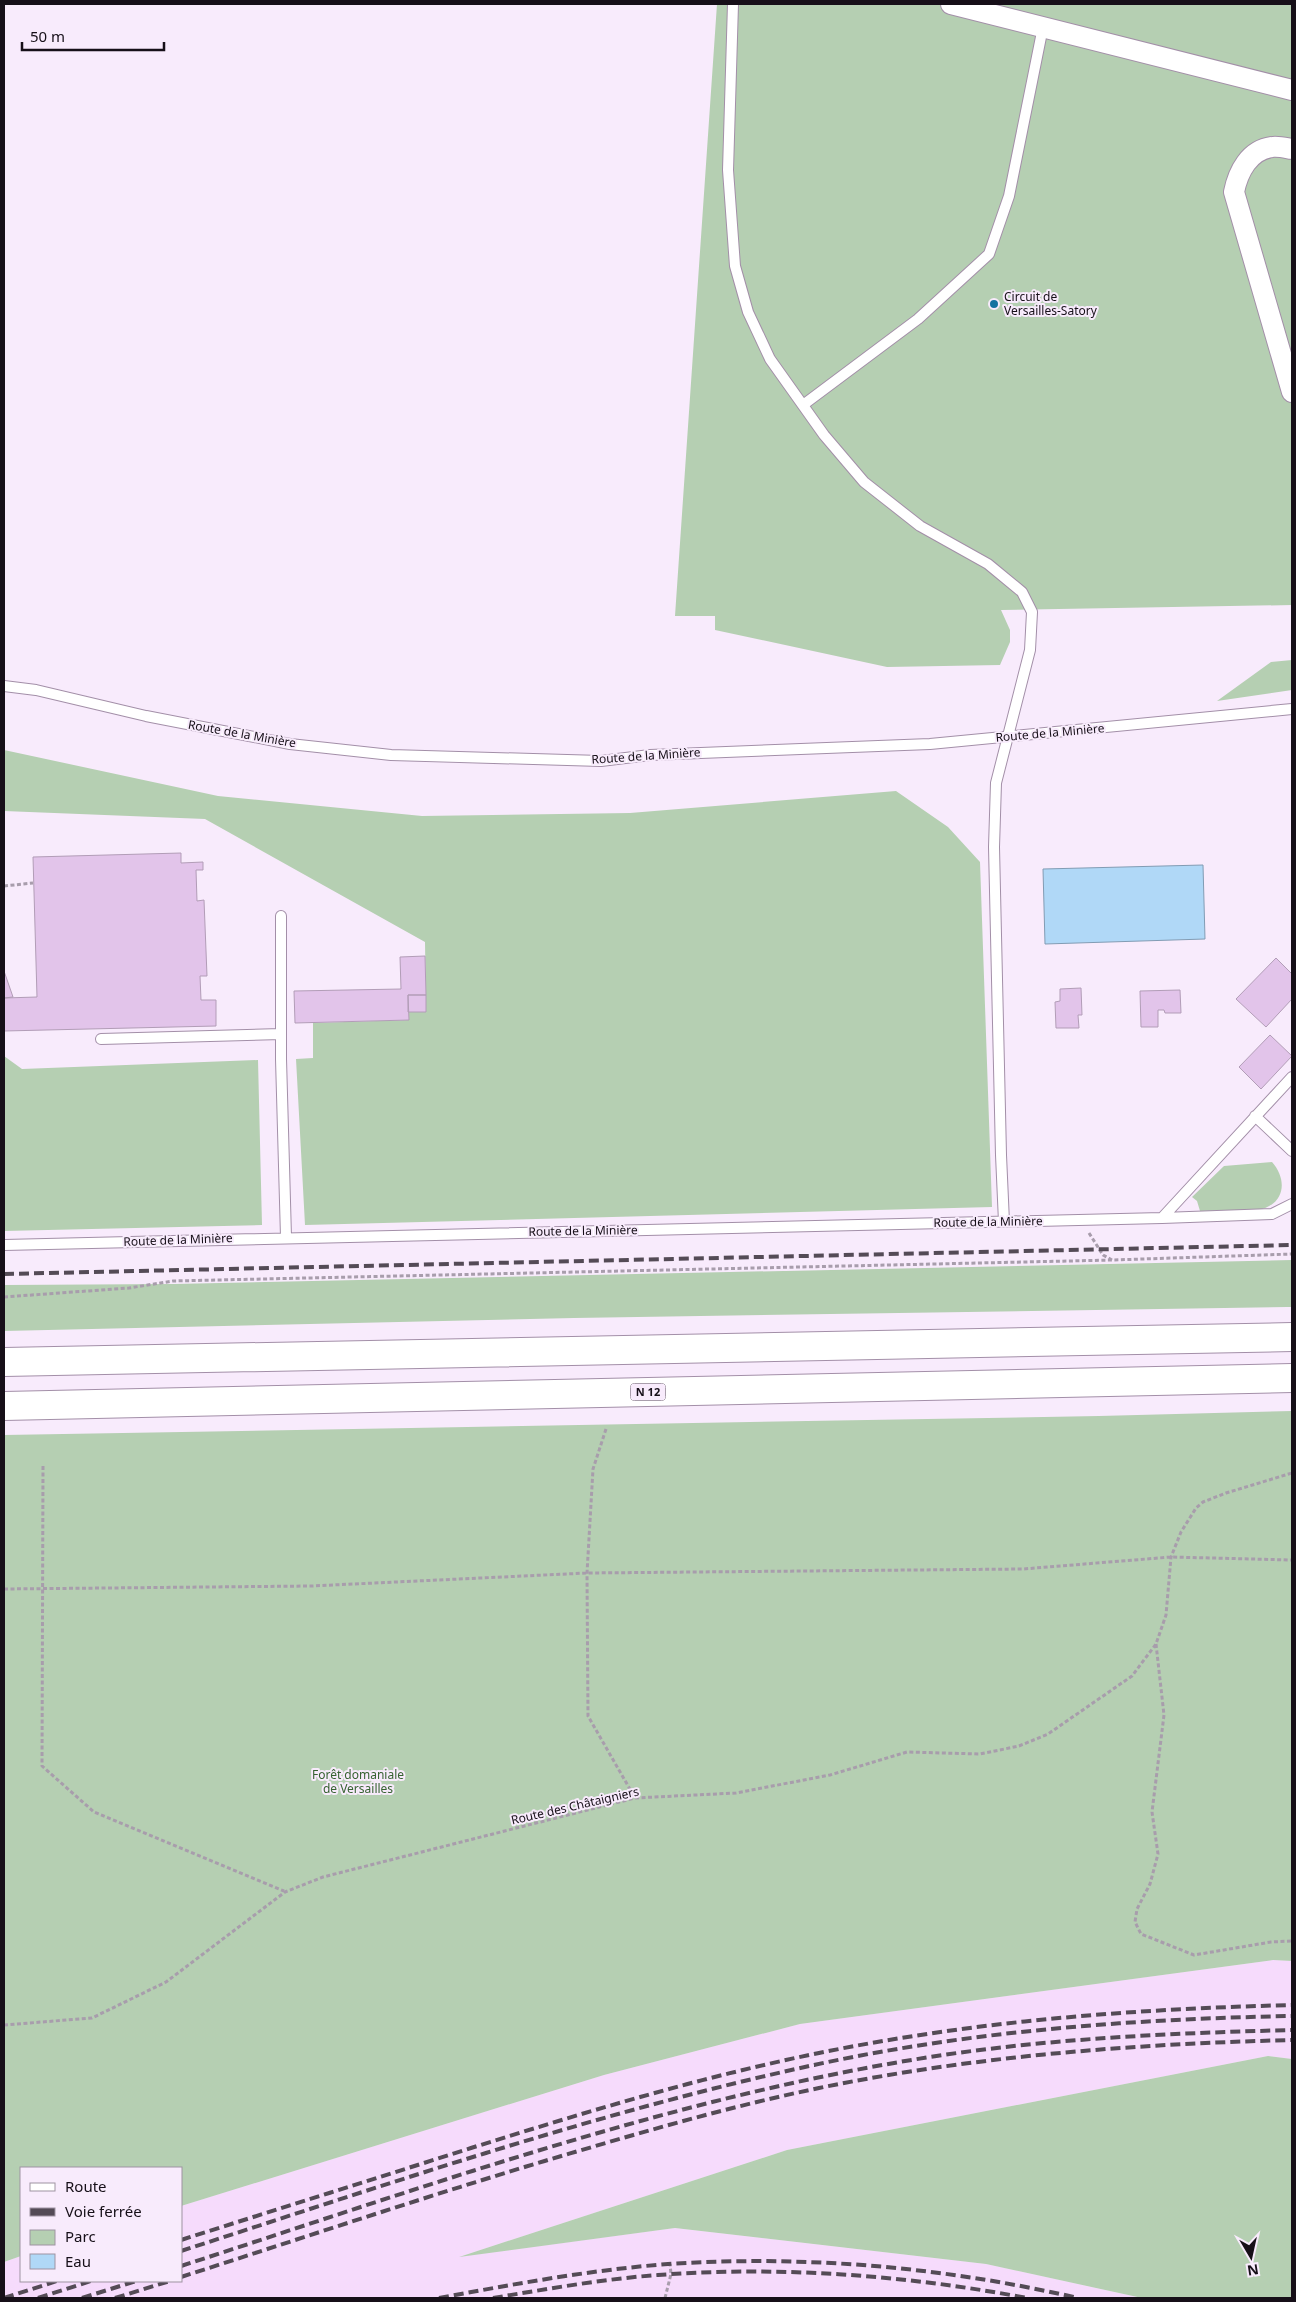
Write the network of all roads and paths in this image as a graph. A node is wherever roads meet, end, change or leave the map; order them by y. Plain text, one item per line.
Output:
1 (733, 4) edge
2 (951, 4) edge
3 (1043, 27) junction
4 (1292, 90) edge
5 (1292, 149) edge
6 (1292, 392) edge
7 (803, 405) junction
8 (4, 686) edge
9 (1292, 709) edge
10 (1007, 737) junction
11 (33, 883) dead end
12 (4, 886) edge
13 (280, 916) dead end
14 (281, 1034) junction
15 (101, 1039) dead end
16 (1292, 1077) edge
17 (1255, 1116) junction
18 (1292, 1151) edge
19 (1292, 1204) edge
20 (1162, 1218) junction
21 (1085, 1220) junction
22 (1004, 1222) junction
23 (286, 1237) junction
24 (4, 1245) edge
25 (1292, 1254) edge
26 (1112, 1260) junction
27 (4, 1297) edge
28 (1292, 1337) edge
29 (4, 1362) edge
30 (1292, 1378) edge
31 (4, 1406) edge
32 (606, 1428) dead end
33 (43, 1466) dead end
34 (1292, 1473) edge
35 (1172, 1557) junction
36 (1292, 1560) edge
37 (587, 1573) junction
38 (44, 1588) junction
39 (4, 1589) edge
40 (1156, 1644) junction
41 (636, 1798) junction
42 (285, 1892) junction
43 (1292, 1941) edge
44 (4, 2025) edge
45 (670, 2264) dead end
46 (666, 2298) edge

1 - 7 lane
2 - 3 street
3 - 4 street
3 - 7 lane
5 - 6 street
7 - 10 lane
8 - 10 lane, Route de la Minière
9 - 10 lane, Route de la Minière
10 - 22 lane
11 - 12 path
13 - 14 lane
14 - 15 lane
14 - 23 lane
16 - 17 lane
17 - 18 lane
17 - 20 lane
19 - 20 lane, Route de la Minière
20 - 21 lane, Route de la Minière
21 - 22 lane, Route de la Minière
21 - 26 path
22 - 23 lane, Route de la Minière
23 - 24 lane, Route de la Minière
25 - 26 path
26 - 27 path
28 - 29 highway
30 - 31 highway, N 12
32 - 37 path
33 - 38 path
34 - 35 path, Route des Châtaigniers
35 - 36 path
35 - 37 path
35 - 40 path, Route des Châtaigniers
37 - 38 path
37 - 41 path
38 - 39 path
38 - 42 path
40 - 41 path, Route des Châtaigniers
40 - 43 path
41 - 42 path, Route des Châtaigniers
42 - 44 path, Route des Châtaigniers
45 - 46 path

